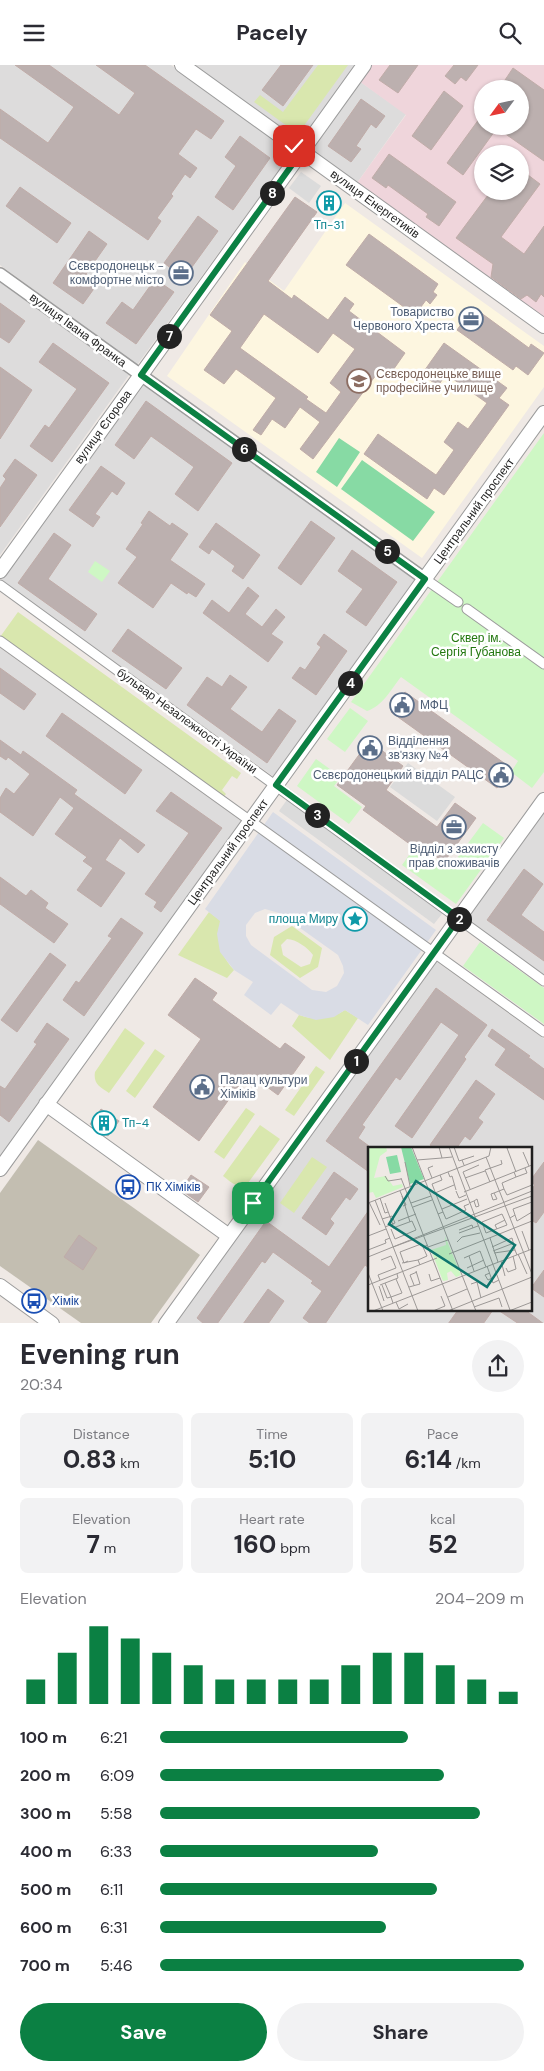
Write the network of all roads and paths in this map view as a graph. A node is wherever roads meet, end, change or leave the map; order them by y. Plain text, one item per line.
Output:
1 (182, 65) edge
2 (364, 65) edge
3 (302, 151) junction
4 (0, 274) edge
5 (544, 326) edge
6 (141, 375) junction
7 (544, 413) edge
8 (0, 571) edge
9 (425, 579) junction
10 (0, 585) edge
11 (458, 602) dead end
12 (467, 609) dead end
13 (0, 641) edge
14 (544, 664) edge
15 (276, 785) junction
16 (544, 800) edge
17 (250, 821) junction
18 (459, 918) junction
19 (434, 953) junction
20 (544, 981) edge
21 (544, 1032) edge
22 (46, 1104) junction
23 (0, 1169) edge
24 (229, 1236) junction
25 (0, 1286) edge
26 (52, 1323) edge
27 (166, 1323) edge

1 - 3 street, вулиця Енергетиків
2 - 3 street, вулиця Єгорова
3 - 5 street, вулиця Енергетиків
3 - 6 street, вулиця Єгорова
4 - 6 street, вулиця Івана Франка
6 - 8 street, вулиця Єгорова
6 - 9 street, вулиця Івана Франка
7 - 9 street, Центральний проспект
9 - 11 street
9 - 15 street, Центральний проспект
10 - 15 street, бульвар Незалежності України
12 - 14 street
13 - 17 street
15 - 17 street, Центральний проспект
15 - 18 street, бульвар Незалежності України
16 - 18 street
17 - 19 street
17 - 22 street, Центральний проспект
18 - 19 street
18 - 20 street, бульвар Незалежності України
19 - 21 street
19 - 24 street
22 - 23 street, Центральний проспект
22 - 24 street
24 - 27 street
25 - 26 street

